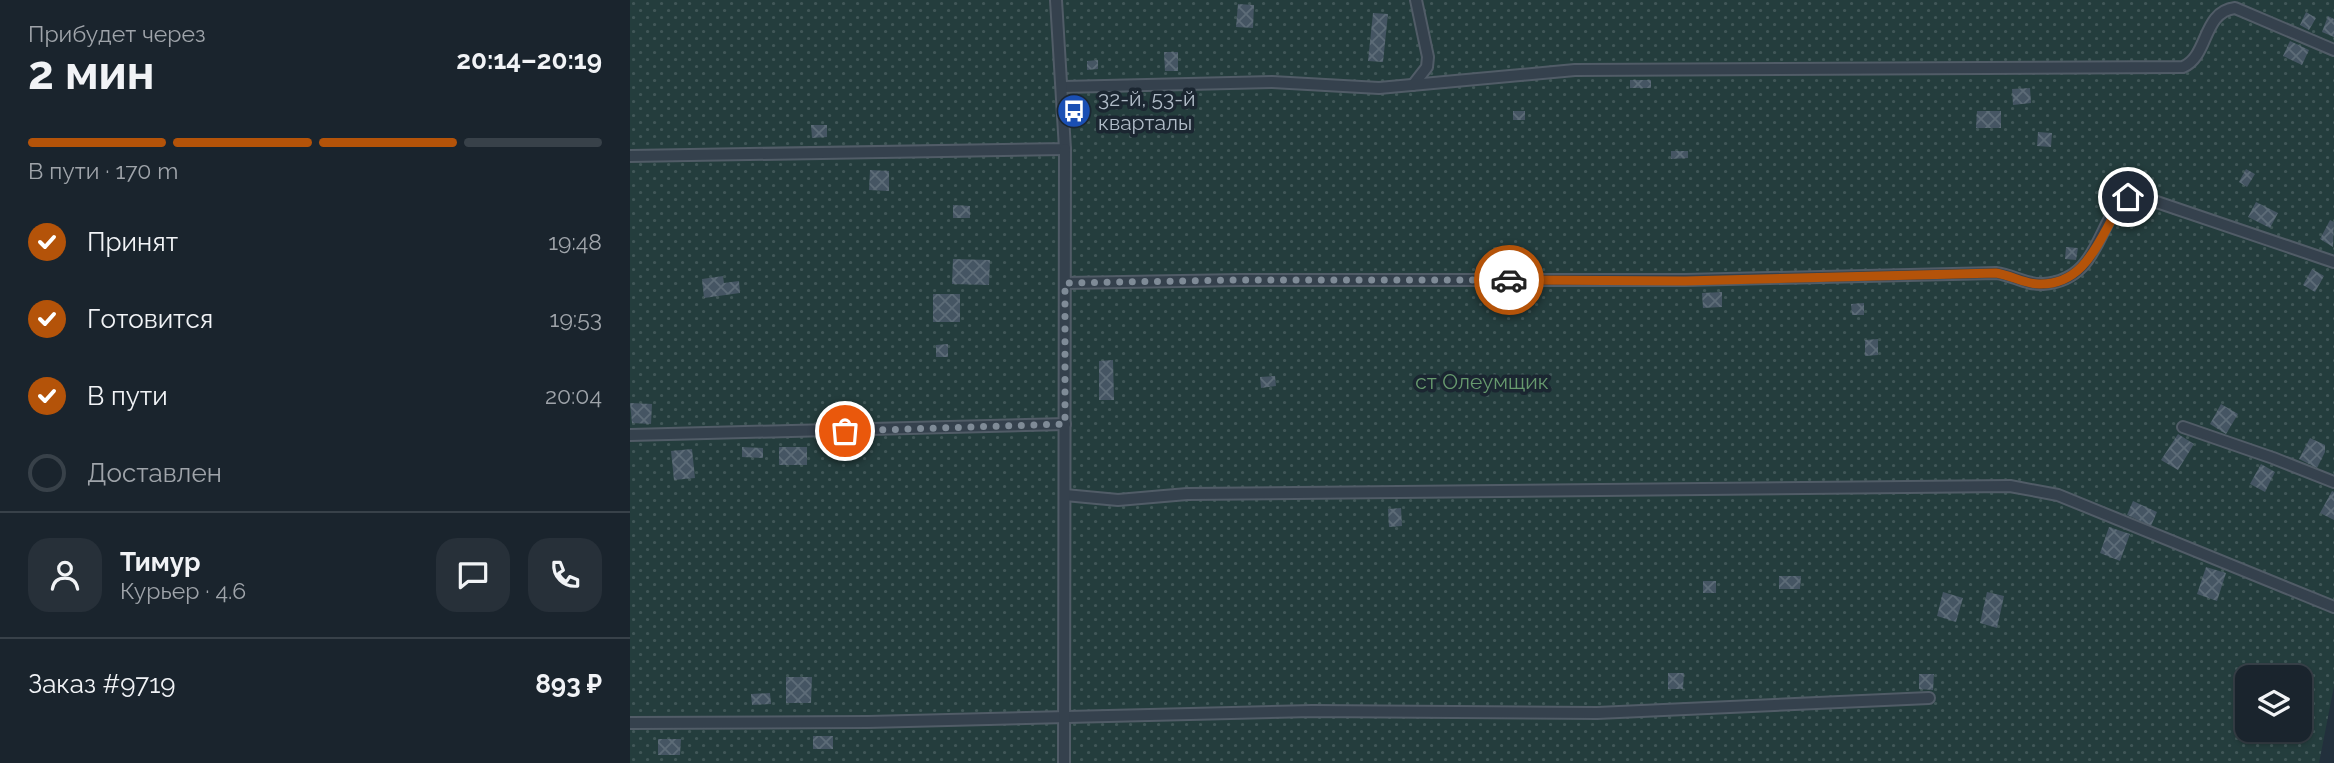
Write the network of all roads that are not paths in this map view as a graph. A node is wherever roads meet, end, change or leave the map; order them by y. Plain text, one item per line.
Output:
1 (1056, 0) edge
2 (1416, 0) edge
3 (2334, 50) edge
4 (1413, 85) junction
5 (1063, 87) junction
6 (1065, 149) junction
7 (630, 156) edge
8 (2334, 262) edge
9 (1065, 283) junction
10 (1065, 424) junction
11 (2183, 426) dead end
12 (630, 435) edge
13 (2334, 482) edge
14 (1065, 495) junction
15 (2334, 607) edge
16 (1929, 698) dead end
17 (1064, 716) junction
18 (630, 723) edge
19 (1065, 763) edge

1 - 5 lane
2 - 4 lane
3 - 4 lane
4 - 5 lane
5 - 6 lane
6 - 7 lane
6 - 9 lane
8 - 9 lane
9 - 10 lane
10 - 12 lane
10 - 14 lane
11 - 13 lane
14 - 15 lane
14 - 17 lane
16 - 17 lane
17 - 18 lane
17 - 19 lane

